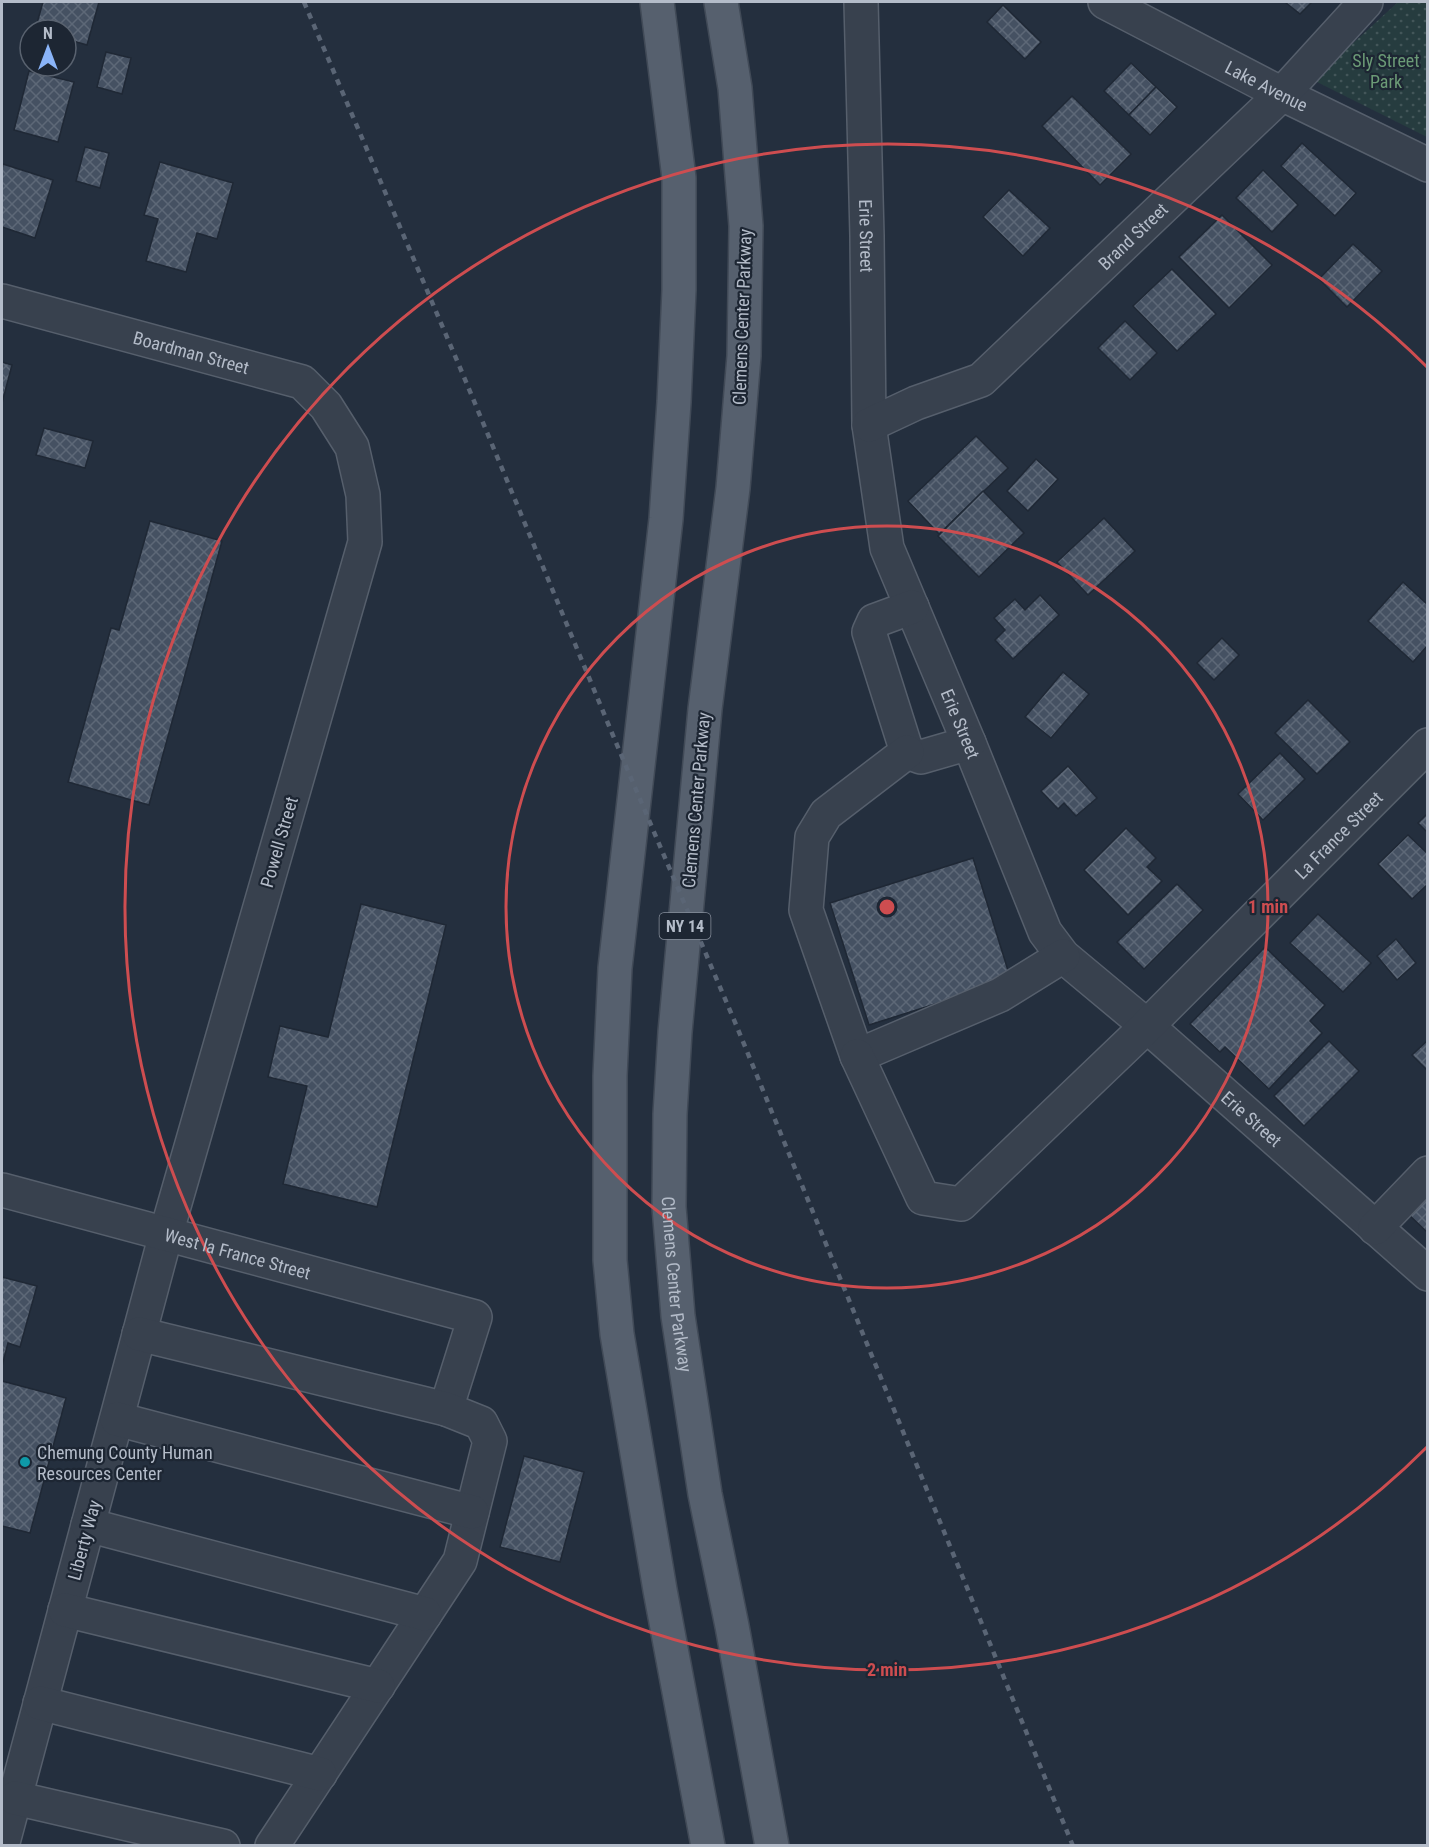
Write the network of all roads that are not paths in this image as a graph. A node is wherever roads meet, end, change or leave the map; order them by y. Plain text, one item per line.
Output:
1 (657, 2) edge
2 (721, 2) edge
3 (861, 2) edge
4 (1106, 2) edge
5 (1366, 2) edge
6 (1282, 94) junction
7 (1428, 165) edge
8 (2, 301) edge
9 (869, 426) junction
10 (352, 447) joint
11 (912, 607) junction
12 (969, 742) junction
13 (1428, 745) edge
14 (907, 752) junction
15 (1063, 956) junction
16 (1147, 1026) junction
17 (857, 1056) junction
18 (1428, 1173) edge
19 (2, 1190) edge
20 (1375, 1228) junction
21 (166, 1234) junction
22 (1428, 1274) edge
23 (140, 1334) junction
24 (446, 1409) junction
25 (117, 1419) junction
26 (472, 1512) junction
27 (88, 1525) junction
28 (65, 1610) junction
29 (425, 1614) junction
30 (378, 1686) junction
31 (40, 1703) junction
32 (320, 1774) junction
33 (15, 1798) junction
34 (2, 1845) edge
35 (223, 1845) edge
36 (272, 1845) edge
37 (708, 1845) edge
38 (772, 1845) edge

1 - 37 main road
2 - 38 main road, Clemens Center Parkway / NY 14
3 - 9 street, Erie Street
4 - 6 street, Lake Avenue
5 - 6 street, Brand Street
6 - 7 street, Lake Avenue
6 - 9 street, Brand Street
8 - 10 street, Boardman Street
9 - 11 street, Erie Street
10 - 21 street, Powell Street
11 - 12 street, Erie Street
11 - 14 street
12 - 14 street
12 - 15 street, Erie Street
13 - 16 street, La France Street
14 - 17 street
15 - 16 street, Erie Street
15 - 17 street
16 - 17 street, La France Street
16 - 20 street, Erie Street
18 - 20 street
19 - 21 street, West la France Street
20 - 22 street, Erie Street
21 - 23 street, Liberty Way
21 - 24 street, West la France Street
23 - 24 street
23 - 25 street, Liberty Way
24 - 26 street
25 - 26 street
25 - 27 street, Liberty Way
26 - 29 street
27 - 28 street, Liberty Way
27 - 29 street
28 - 30 street
28 - 31 street, Liberty Way
29 - 30 street
30 - 32 street
31 - 32 street
31 - 33 street, Liberty Way
32 - 36 street
33 - 34 street, Liberty Way
33 - 35 street

